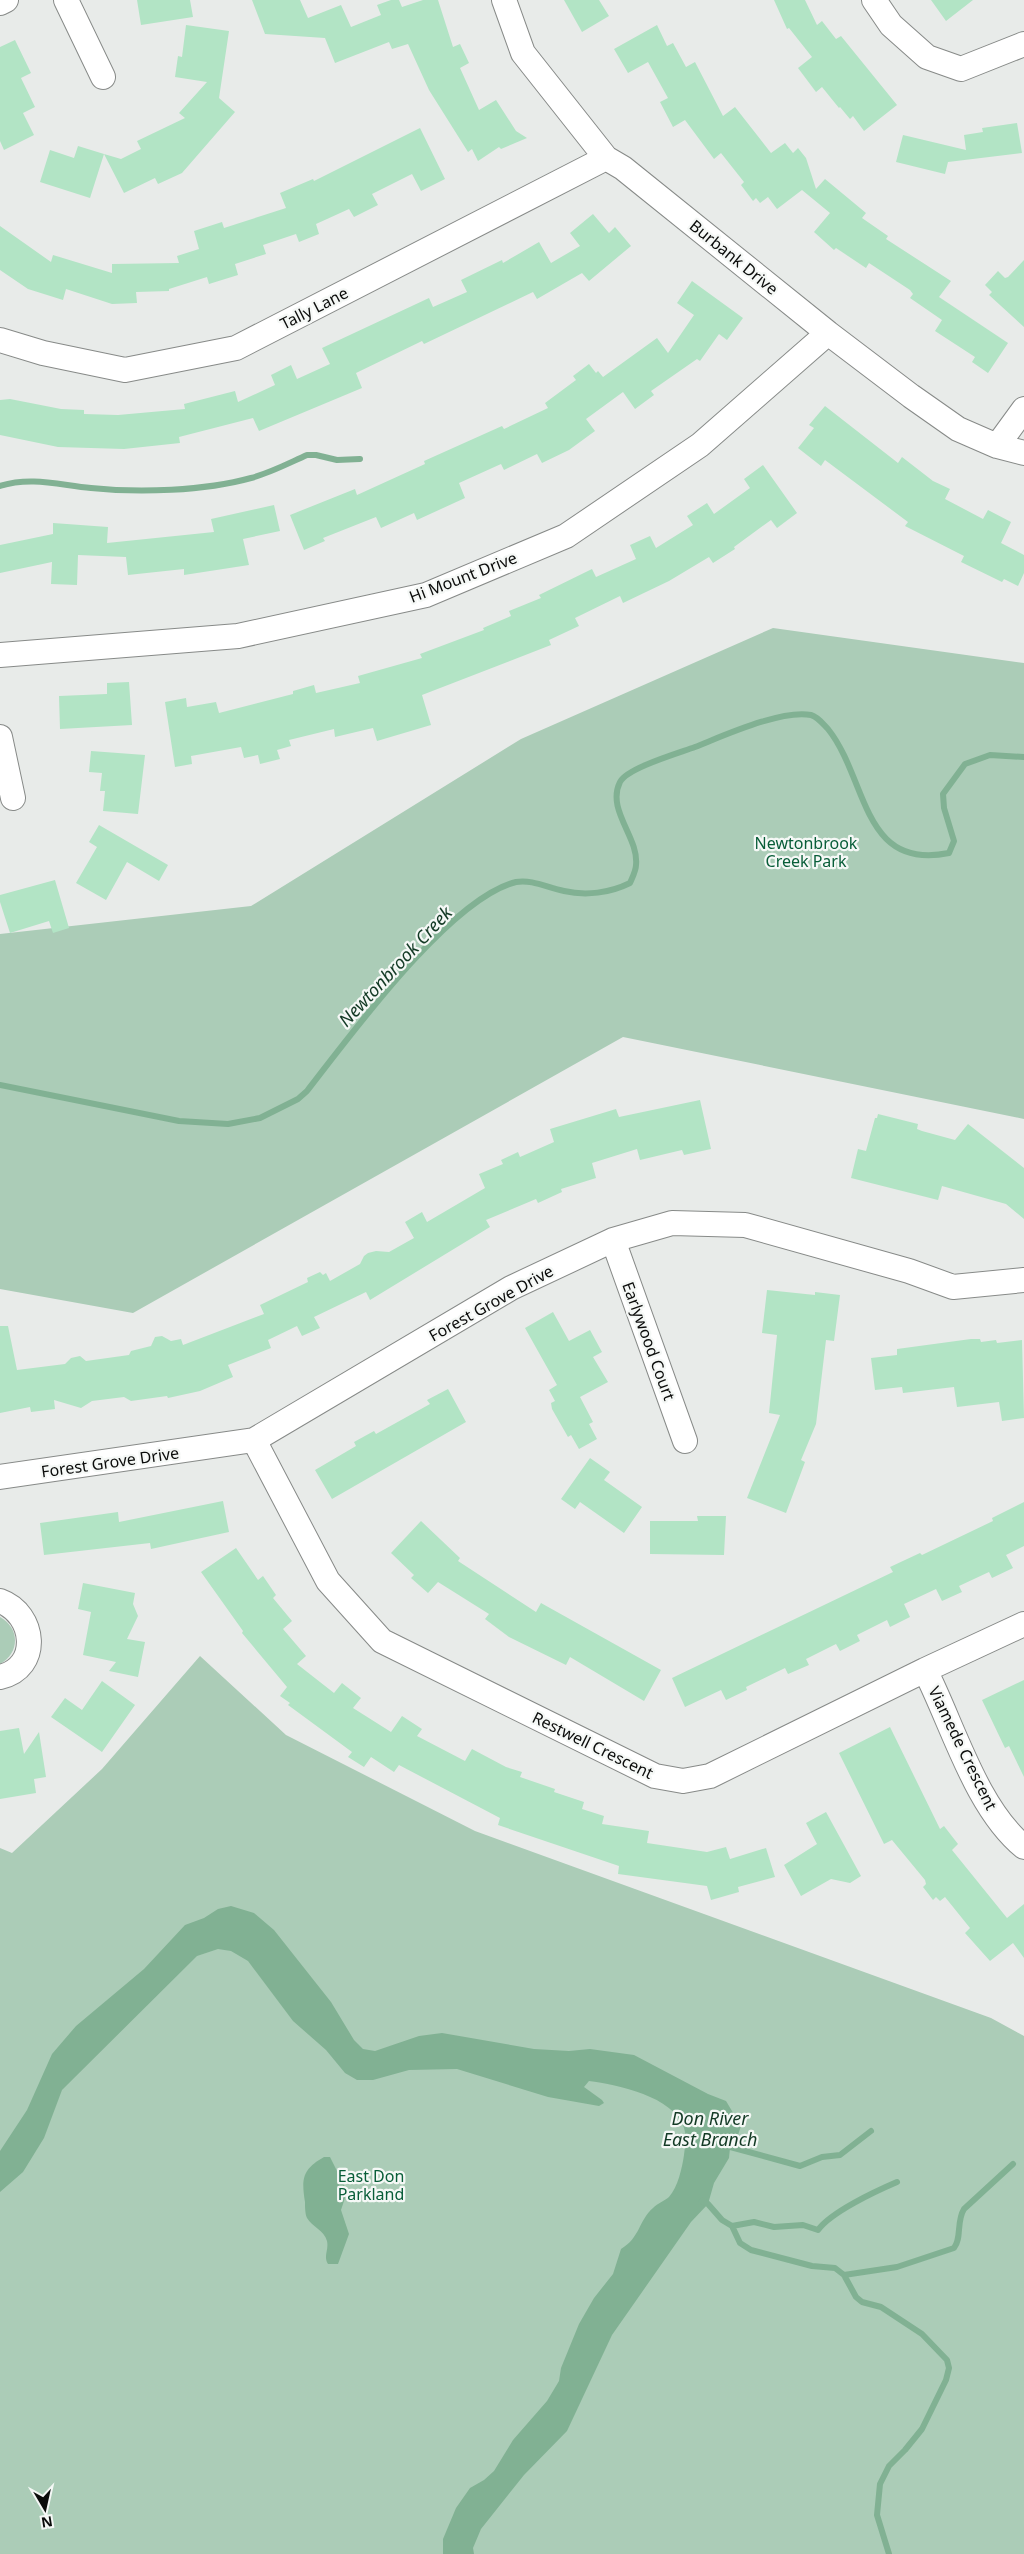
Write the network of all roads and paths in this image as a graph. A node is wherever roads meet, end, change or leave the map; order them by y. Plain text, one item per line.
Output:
1 (6, 0) edge
2 (66, 0) edge
3 (504, 0) edge
4 (874, 0) edge
5 (0, 3) edge
6 (1024, 44) edge
7 (104, 77) dead end
8 (606, 158) junction
9 (828, 334) junction
10 (0, 340) edge
11 (1024, 409) edge
12 (996, 446) junction
13 (1024, 453) edge
14 (0, 655) edge
15 (0, 737) edge
16 (13, 798) dead end
17 (613, 1240) junction
18 (1024, 1280) edge
19 (254, 1440) junction
20 (685, 1441) dead end
21 (0, 1477) edge
22 (0, 1602) edge
23 (1024, 1624) edge
24 (925, 1670) junction
25 (0, 1677) edge
26 (1024, 1847) edge

1 - 5 street
2 - 7 street
3 - 8 street, Burbank Drive
4 - 6 street
8 - 9 street, Burbank Drive
8 - 10 street, Tally Lane
9 - 12 street, Burbank Drive
9 - 14 street, Hi Mount Drive
11 - 12 street
12 - 13 street, Burbank Drive
15 - 16 street
17 - 18 street, Forest Grove Drive
17 - 19 street, Forest Grove Drive
17 - 20 street, Earlywood Court
19 - 21 street, Forest Grove Drive
19 - 24 street, Restwell Crescent
22 - 25 street
23 - 24 street, Restwell Crescent
24 - 26 street, Viamede Crescent

